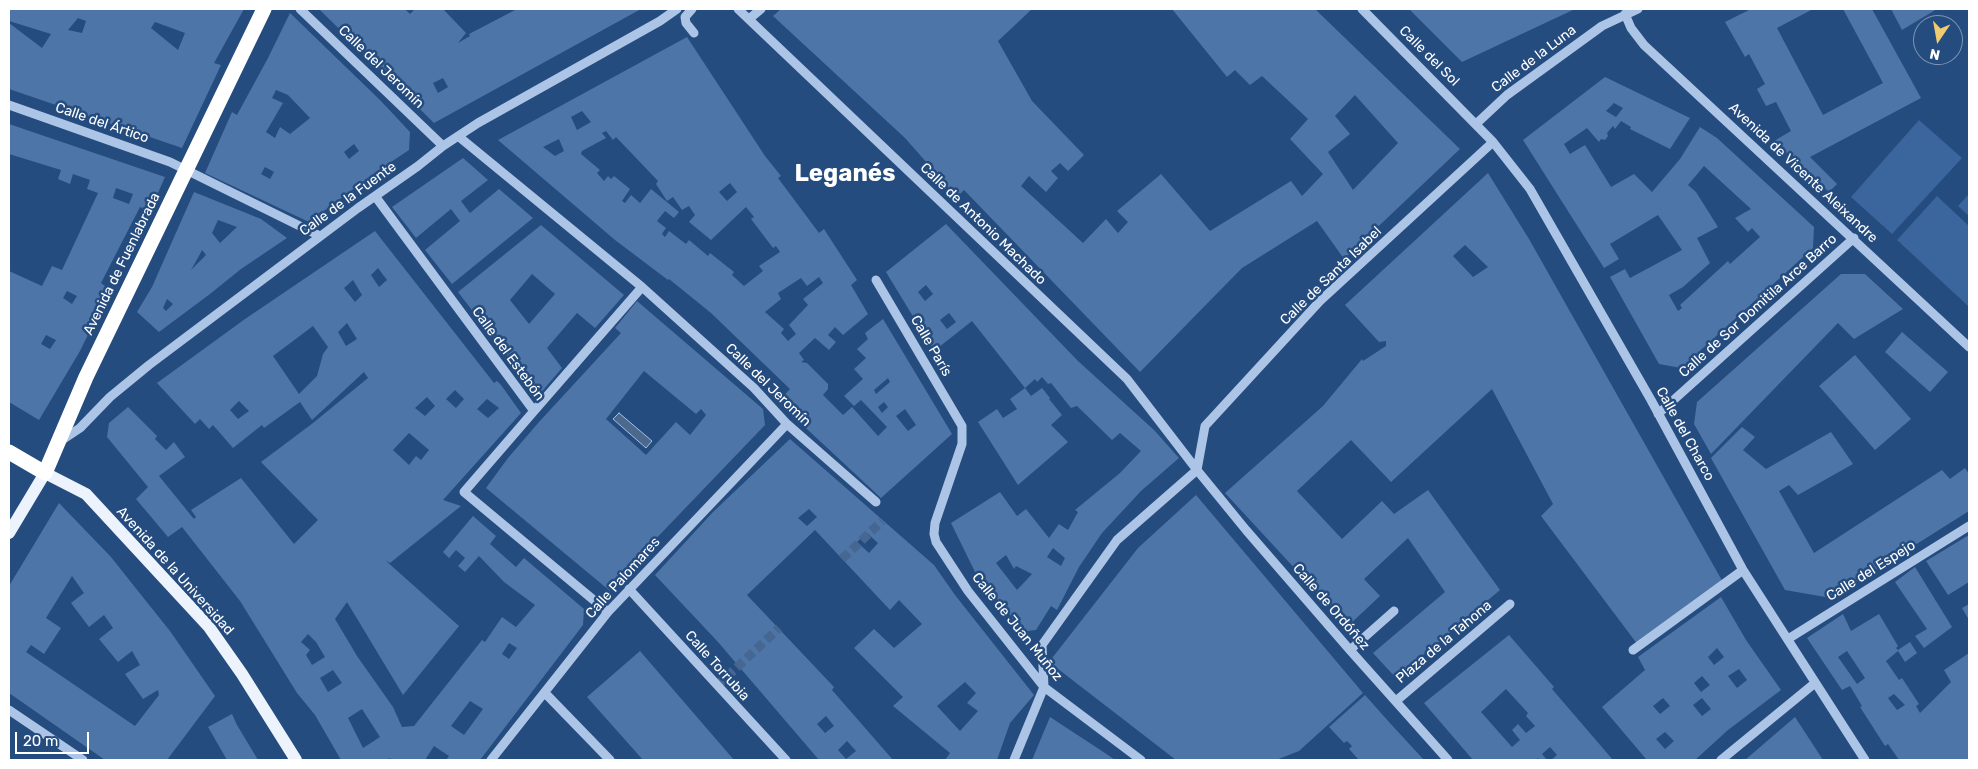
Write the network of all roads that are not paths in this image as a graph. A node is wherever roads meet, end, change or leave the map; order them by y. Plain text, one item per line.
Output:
1 (264, 9) edge
2 (300, 9) edge
3 (677, 9) edge
4 (692, 9) edge
5 (738, 9) edge
6 (761, 9) edge
7 (1362, 9) edge
8 (1638, 9) edge
9 (1625, 14) junction
10 (749, 19) junction
11 (694, 33) dead end
12 (9, 105) edge
13 (1476, 124) junction
14 (458, 136) junction
15 (1493, 142) junction
16 (443, 146) junction
17 (186, 170) junction
18 (375, 196) junction
19 (320, 236) junction
20 (1854, 238) junction
21 (876, 280) dead end
22 (642, 287) junction
23 (1969, 346) edge
24 (534, 411) junction
25 (1658, 414) junction
26 (787, 424) junction
27 (57, 443) junction
28 (9, 452) edge
29 (1197, 470) junction
30 (45, 473) junction
31 (876, 502) dead end
32 (1969, 526) edge
33 (9, 533) edge
34 (934, 534) joint
35 (1744, 570) junction
36 (629, 589) junction
37 (1510, 604) dead end
38 (1394, 611) dead end
39 (608, 612) junction
40 (1788, 639) junction
41 (1350, 650) junction
42 (1633, 650) dead end
43 (1815, 683) junction
44 (1044, 687) junction
45 (545, 693) junction
46 (1396, 701) junction
47 (9, 710) edge
48 (783, 759) edge
49 (83, 760) edge
50 (296, 760) edge
51 (491, 760) edge
52 (610, 760) edge
53 (1014, 760) edge
54 (1141, 760) edge
55 (1448, 760) edge
56 (1721, 760) edge
57 (1865, 760) edge

1 - 17 highway, Avenida de Fuenlabrada
2 - 16 street, Calle del Jeromín
3 - 14 street, Calle de la Fuente
4 - 11 street
5 - 10 street, Calle de Antonio Machado
6 - 10 street
7 - 13 street, Calle del Sol
8 - 9 street, Calle de la Luna
9 - 13 street, Calle de la Luna
9 - 20 street, Avenida de Vicente Aleixandre
10 - 29 street, Calle de Antonio Machado
12 - 17 street, Calle del Ártico
13 - 15 street, Calle del Charco
14 - 16 street, Calle de la Fuente
14 - 22 street, Calle del Jeromín
15 - 25 street, Calle del Charco
15 - 29 street, Calle de Santa Isabel
16 - 18 street, Calle de la Fuente
17 - 19 street, Calle del Ártico
17 - 27 highway, Avenida de Fuenlabrada
18 - 19 street, Calle de la Fuente
18 - 24 street, Calle del Estebón
19 - 27 street, Calle de la Fuente
20 - 23 street, Avenida de Vicente Aleixandre
20 - 25 street, Calle de Sor Domitila Arce Barro
21 - 34 street, Calle París
22 - 24 street
22 - 26 street, Calle del Jeromín
24 - 39 street, Calle del Estebón
25 - 35 street, Calle del Charco
26 - 31 street, Calle del Jeromín
26 - 36 street, Calle Palomares
27 - 30 highway, Avenida de Fuenlabrada
28 - 30 highway
29 - 41 street, Calle de Ordóñez
29 - 44 street
30 - 33 main road, Avenida de Fuenlabrada
30 - 50 main road, Avenida de la Universidad
32 - 40 street, Calle del Espejo
34 - 44 street, Calle de Juan Muñoz
35 - 40 street, Calle del Charco
35 - 42 street
36 - 39 street, Calle Palomares
36 - 48 street, Calle Torrubia
37 - 46 street, Plaza de la Tahona
38 - 41 street
39 - 45 street, Calle Palomares
40 - 43 street, Calle del Charco
41 - 46 street, Calle de Ordóñez
43 - 56 street
43 - 57 street, Calle del Charco
44 - 53 street
44 - 54 street, Calle de Juan Muñoz
45 - 51 street, Calle Palomares
45 - 52 street
46 - 55 street, Calle de Ordóñez
47 - 49 street

